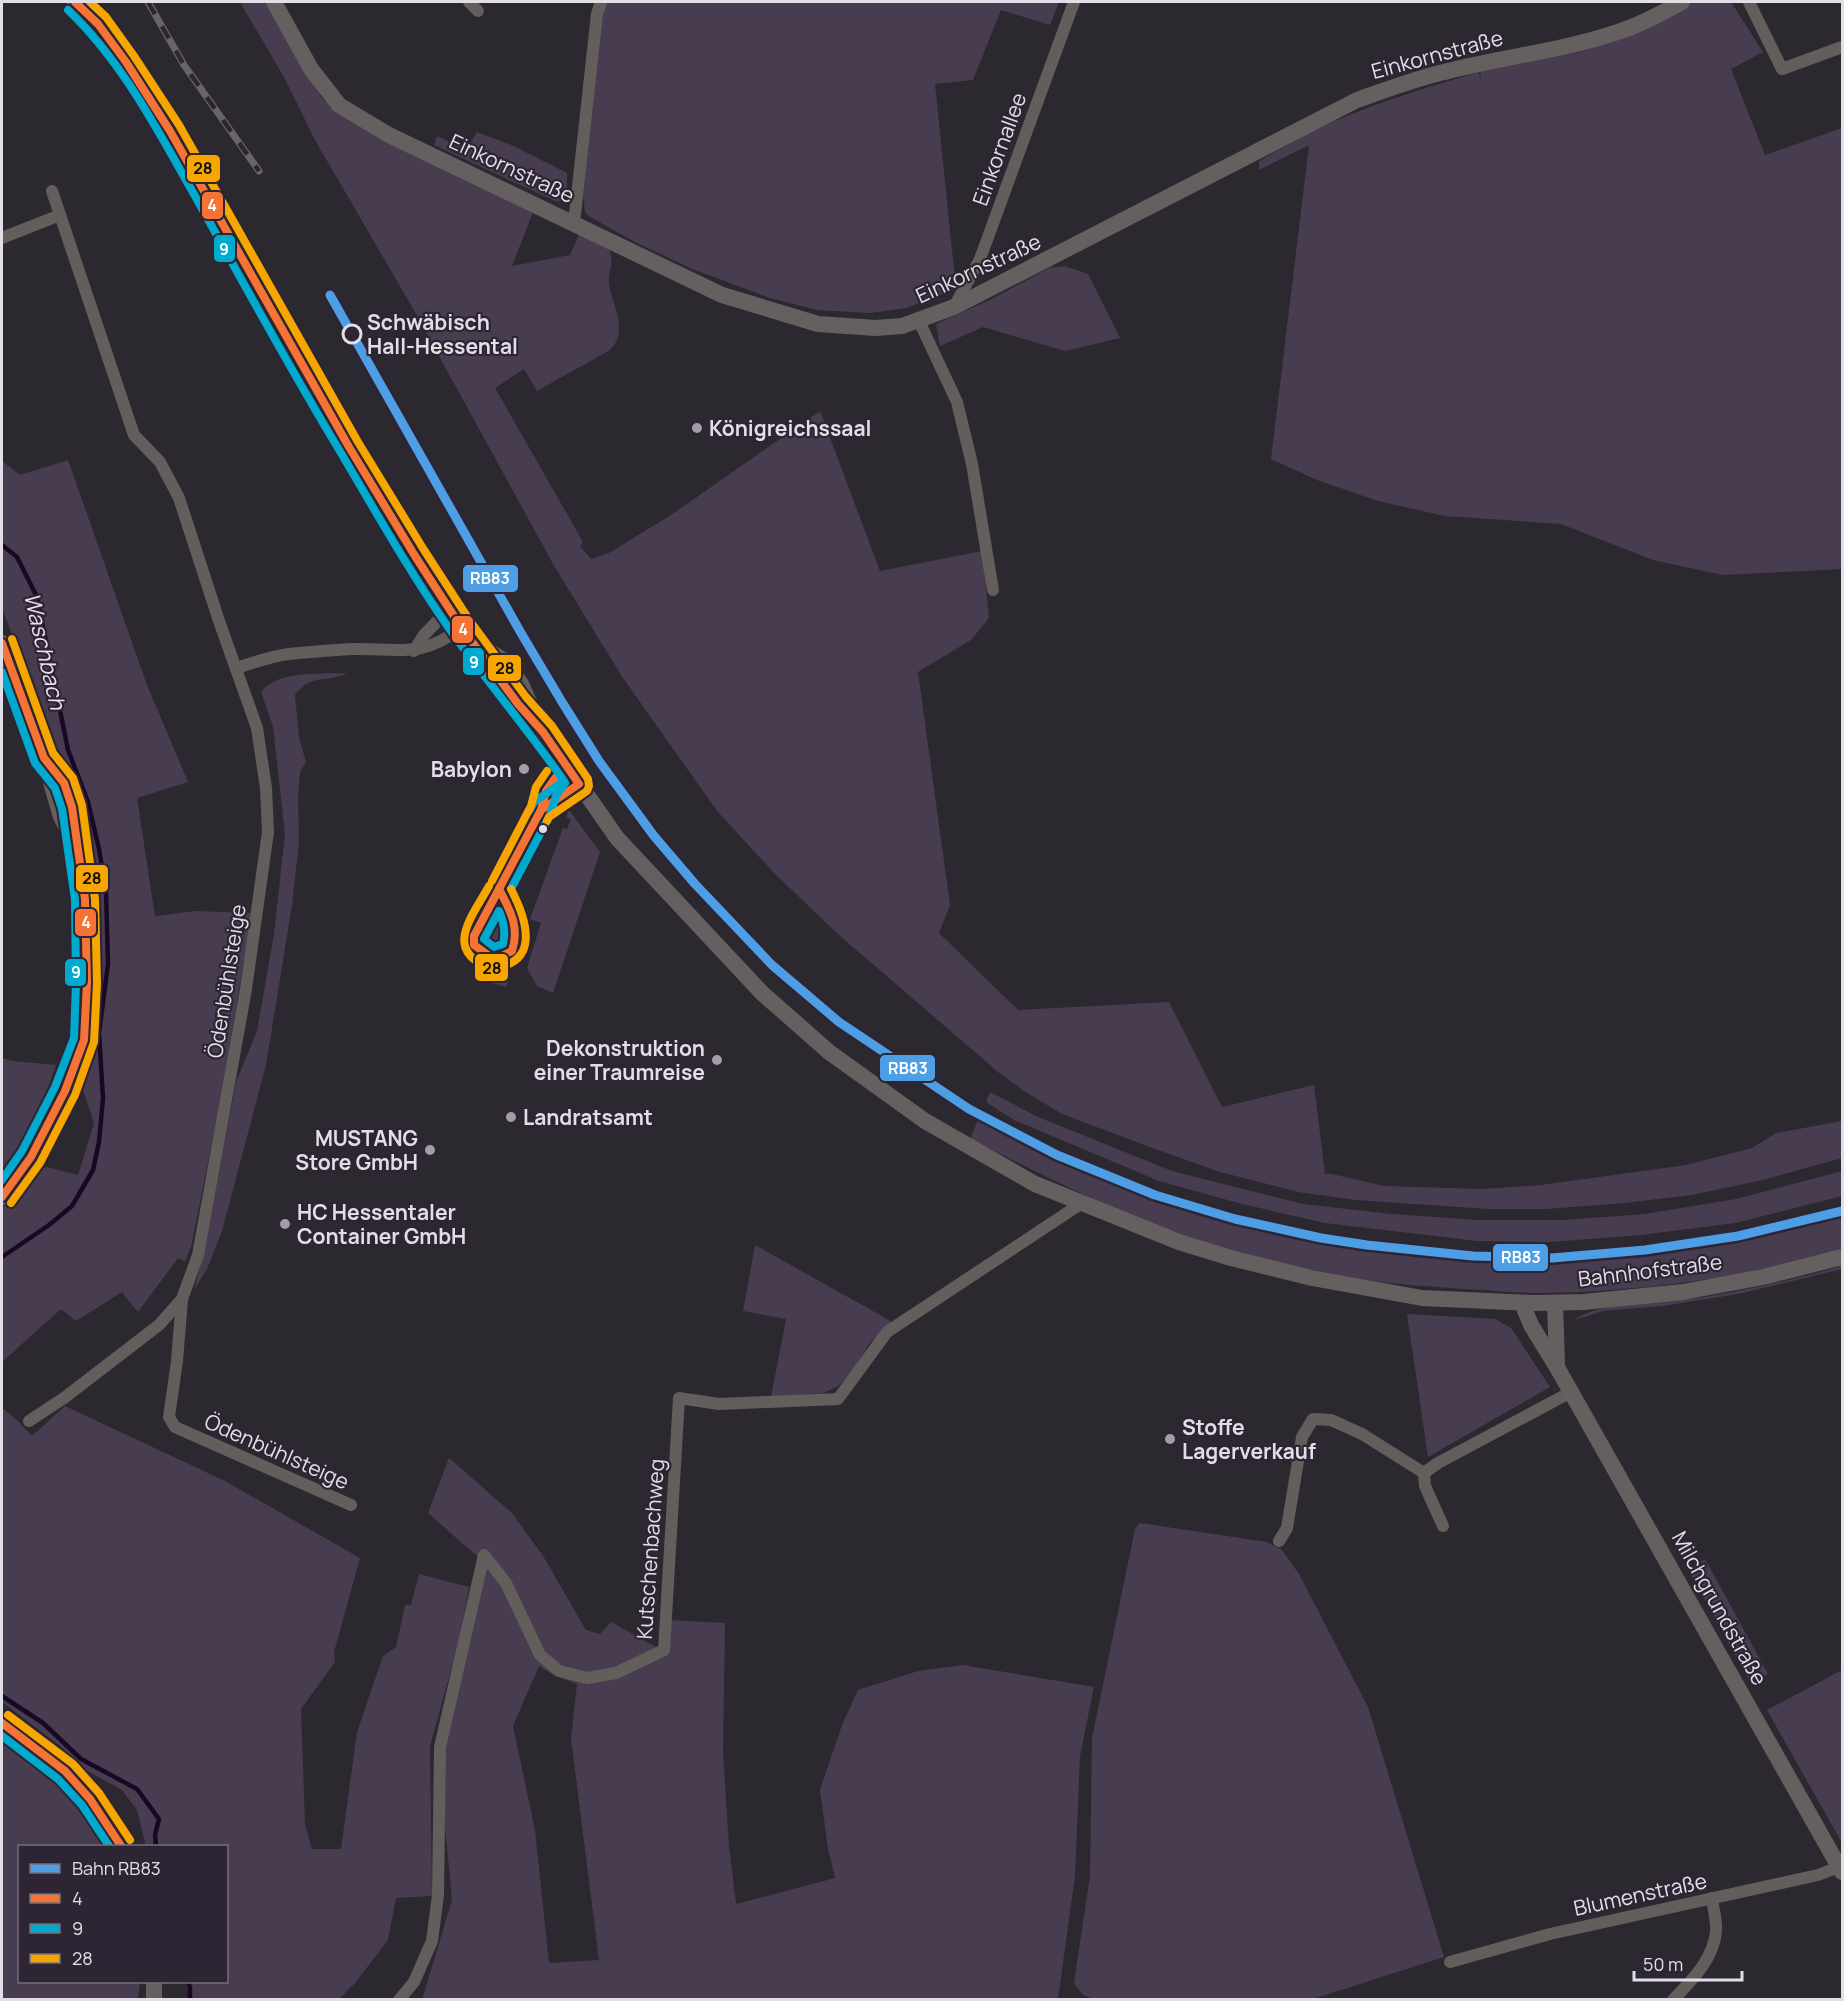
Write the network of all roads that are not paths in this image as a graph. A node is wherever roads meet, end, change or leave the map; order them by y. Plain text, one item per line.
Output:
1 (75, 2) edge
2 (274, 2) edge
3 (469, 2) edge
4 (602, 2) edge
5 (1074, 2) edge
6 (1682, 2) edge
7 (1749, 2) edge
8 (478, 11) dead end
9 (1842, 47) edge
10 (51, 190) dead end
11 (60, 215) junction
12 (574, 223) junction
13 (2, 238) edge
14 (954, 307) junction
15 (919, 321) junction
16 (993, 590) dead end
17 (450, 609) junction
18 (466, 633) junction
19 (2, 643) edge
20 (414, 651) junction
21 (236, 668) junction
22 (567, 767) junction
23 (579, 784) junction
24 (541, 810) junction
25 (499, 888) junction
26 (2, 1197) edge
27 (1082, 1203) junction
28 (1842, 1257) edge
29 (182, 1299) junction
30 (1555, 1302) junction
31 (1522, 1303) junction
32 (1557, 1366) junction
33 (1571, 1392) junction
34 (29, 1421) dead end
35 (1424, 1473) junction
36 (351, 1505) dead end
37 (1443, 1526) dead end
38 (1279, 1541) dead end
39 (2, 1724) edge
40 (121, 1845) edge
41 (1841, 1869) edge
42 (1712, 1898) junction
43 (1450, 1962) dead end
44 (154, 1983) edge
45 (154, 2000) edge
46 (399, 2000) edge
47 (1673, 2000) edge

1 - 17 main road, Bahnhofstraße
2 - 12 main road, Einkornstraße
3 - 8 street
4 - 12 street
5 - 14 street, Einkornallee
6 - 14 main road, Einkornstraße
7 - 9 street
10 - 11 street, Ödenbühlsteige
11 - 13 street
11 - 21 street, Ödenbühlsteige
12 - 15 main road, Einkornstraße
14 - 15 main road, Einkornstraße
15 - 16 street
17 - 18 main road, Bahnhofstraße
17 - 20 street
18 - 20 street
18 - 22 main road, Bahnhofstraße
19 - 26 main road
20 - 21 street
21 - 29 street, Ödenbühlsteige
22 - 23 main road, Bahnhofstraße
22 - 24 street
23 - 24 street
23 - 27 main road, Bahnhofstraße
24 - 25 street
25 - 25 street
27 - 31 main road, Bahnhofstraße
27 - 46 street, Kutschenbachweg
28 - 30 main road, Bahnhofstraße
29 - 34 street, Ödenbühlsteige
29 - 36 street, Ödenbühlsteige
30 - 31 main road, Bahnhofstraße
30 - 32 main road, Milchgrundstraße
31 - 32 main road, Milchgrundstraße
32 - 33 main road, Milchgrundstraße
33 - 35 street
33 - 41 main road, Milchgrundstraße
35 - 37 street
35 - 38 street
39 - 40 main road
41 - 42 street, Blumenstraße
42 - 43 street, Blumenstraße
42 - 47 street
44 - 45 main road

